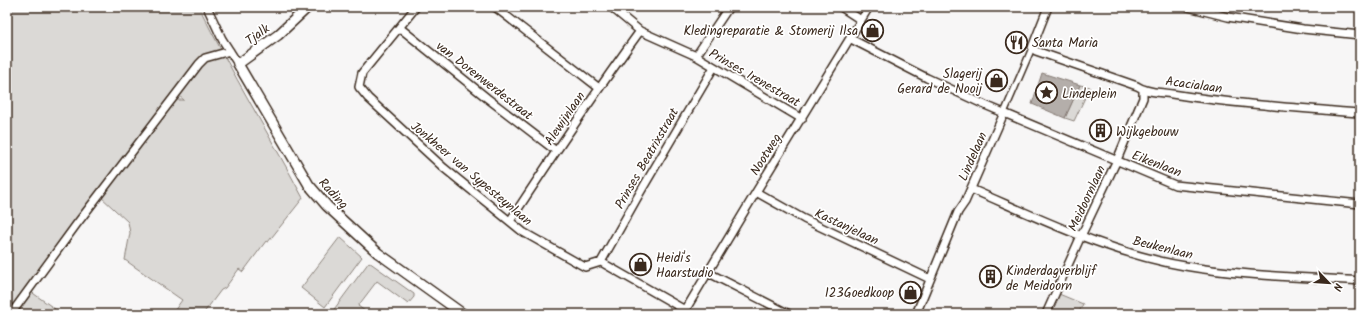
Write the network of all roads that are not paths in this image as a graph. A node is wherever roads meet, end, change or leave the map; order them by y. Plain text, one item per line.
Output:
1 (207, 7) edge
2 (308, 7) edge
3 (416, 7) edge
4 (495, 7) edge
5 (611, 7) edge
6 (729, 7) edge
7 (841, 7) edge
8 (869, 7) edge
9 (1048, 7) edge
10 (1188, 7) edge
11 (861, 20) junction
12 (400, 28) junction
13 (640, 31) junction
14 (1360, 35) edge
15 (851, 39) junction
16 (1032, 48) junction
17 (230, 51) junction
18 (696, 56) junction
19 (238, 64) junction
20 (714, 67) junction
21 (599, 88) junction
22 (1143, 90) junction
23 (1004, 113) junction
24 (1360, 113) edge
25 (802, 119) junction
26 (556, 151) junction
27 (1117, 160) junction
28 (971, 189) junction
29 (756, 192) junction
30 (1360, 204) edge
31 (510, 222) junction
32 (1081, 236) junction
33 (601, 262) junction
34 (707, 272) junction
35 (930, 279) junction
36 (1360, 281) edge
37 (684, 312) edge
38 (11, 314) edge
39 (463, 314) edge
40 (789, 314) edge
41 (916, 314) edge
42 (1046, 314) edge

1 - 17 street, Rading
2 - 19 street, Tjalk
3 - 12 street
4 - 21 street
5 - 13 street, Prinses Irenestraat
6 - 18 street
7 - 11 street
8 - 11 street, Nootweg
9 - 16 street, Lindelaan
10 - 14 street
11 - 15 street, Nootweg
12 - 26 street, van Dorenwerdestraat
12 - 31 street, Jonkheer van Sypesteynlaan
13 - 18 street, Prinses Irenestraat
13 - 21 street, Alewijnlaan
15 - 23 street, Eikenlaan
15 - 25 street, Nootweg
16 - 22 street, Acacialaan
16 - 23 street, Lindelaan
17 - 19 street, Rading
17 - 38 street
18 - 20 street, Prinses Irenestraat
19 - 39 street, Rading
20 - 25 street, Prinses Irenestraat
20 - 33 street, Prinses Beatrixstraat
21 - 26 street, Alewijnlaan
22 - 24 street, Acacialaan
22 - 27 street, Meidoornlaan
23 - 27 street, Eikenlaan
23 - 28 street, Lindelaan
25 - 29 street, Nootweg
26 - 31 street, Alewijnlaan
27 - 30 street, Eikenlaan
27 - 32 street, Meidoornlaan
28 - 32 street, Beukenlaan
28 - 35 street, Lindelaan
29 - 34 street, Nootweg
29 - 35 street, Kastanjelaan
31 - 33 street, Jonkheer van Sypesteynlaan
32 - 36 street, Beukenlaan
32 - 42 street, Meidoornlaan
33 - 37 street
34 - 37 street, Nootweg
34 - 40 street
35 - 41 street, Lindelaan

